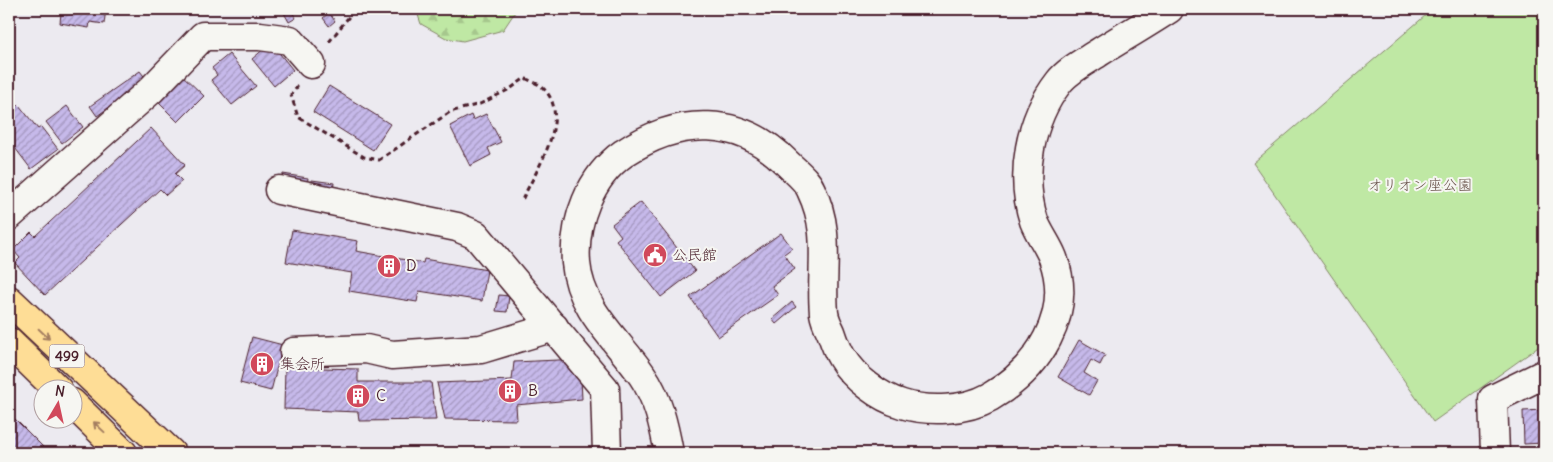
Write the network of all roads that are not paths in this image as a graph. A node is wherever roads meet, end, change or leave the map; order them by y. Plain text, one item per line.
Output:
1 (1169, 9) edge
2 (311, 64) road end
3 (279, 190) dead end
4 (9, 216) edge
5 (9, 300) edge
6 (554, 327) junction
7 (9, 342) edge
8 (622, 348) junction
9 (294, 352) dead end
10 (590, 371) junction
11 (1544, 374) edge
12 (48, 380) edge
13 (82, 413) edge
14 (124, 453) edge
15 (171, 453) edge
16 (608, 453) edge
17 (669, 453) edge
18 (1496, 453) edge

1 - 8 street
2 - 4 street
3 - 6 street
5 -> 15 highway, 499
6 - 9 street
6 - 10 street
7 - 12 highway, 499
8 - 10 street
8 - 17 street
10 - 16 street
11 - 18 street
14 -> 13 highway

